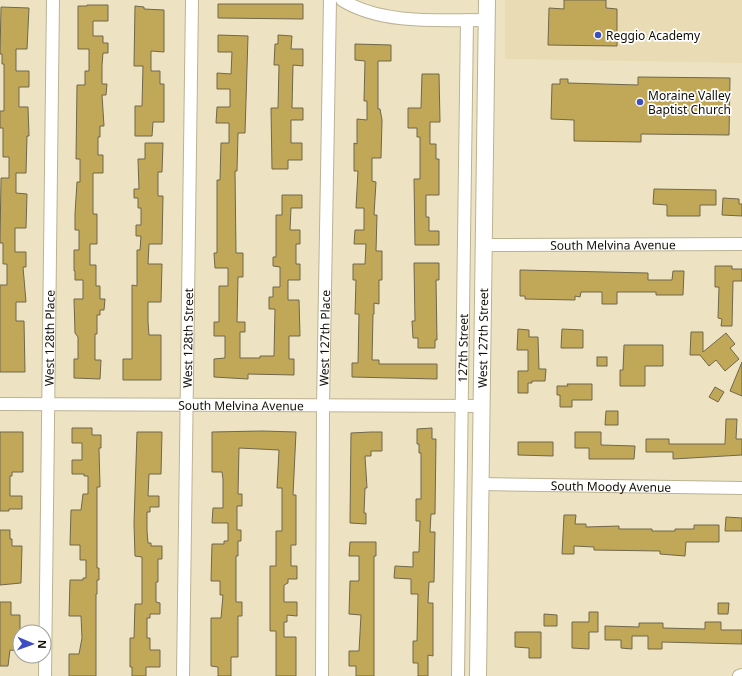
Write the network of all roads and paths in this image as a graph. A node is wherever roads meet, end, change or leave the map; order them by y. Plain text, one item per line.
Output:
1 (53, 0) edge
2 (192, 0) edge
3 (330, 0) edge
4 (342, 0) edge
5 (487, 0) edge
6 (467, 20) junction
7 (486, 20) junction
8 (742, 244) edge
9 (484, 245) junction
10 (0, 404) edge
11 (48, 404) junction
12 (186, 406) junction
13 (323, 406) junction
14 (462, 406) junction
15 (482, 406) junction
16 (480, 484) junction
17 (742, 488) edge
18 (742, 675) edge
19 (45, 676) edge
20 (183, 676) edge
21 (322, 676) edge
22 (458, 676) edge
23 (478, 676) edge
24 (739, 676) edge

1 - 11 street, West 128th Place
2 - 12 street, West 128th Street
3 - 13 street, West 127th Place
4 - 6 street
5 - 7 main road, West 127th Street
6 - 7 street
6 - 14 street, 127th Street
7 - 9 main road, West 127th Street
8 - 9 street, South Melvina Avenue
9 - 15 main road, West 127th Street
10 - 11 street, South Melvina Avenue
11 - 12 street, South Melvina Avenue
11 - 19 street, West 128th Place
12 - 13 street, South Melvina Avenue
12 - 20 street, West 128th Street
13 - 14 street, South Melvina Avenue
13 - 21 street, West 127th Place
14 - 15 street, South Melvina Avenue
14 - 22 street, 127th Street
15 - 16 main road, West 127th Street
16 - 17 street, South Moody Avenue
16 - 23 main road, West 127th Street
18 - 24 street

